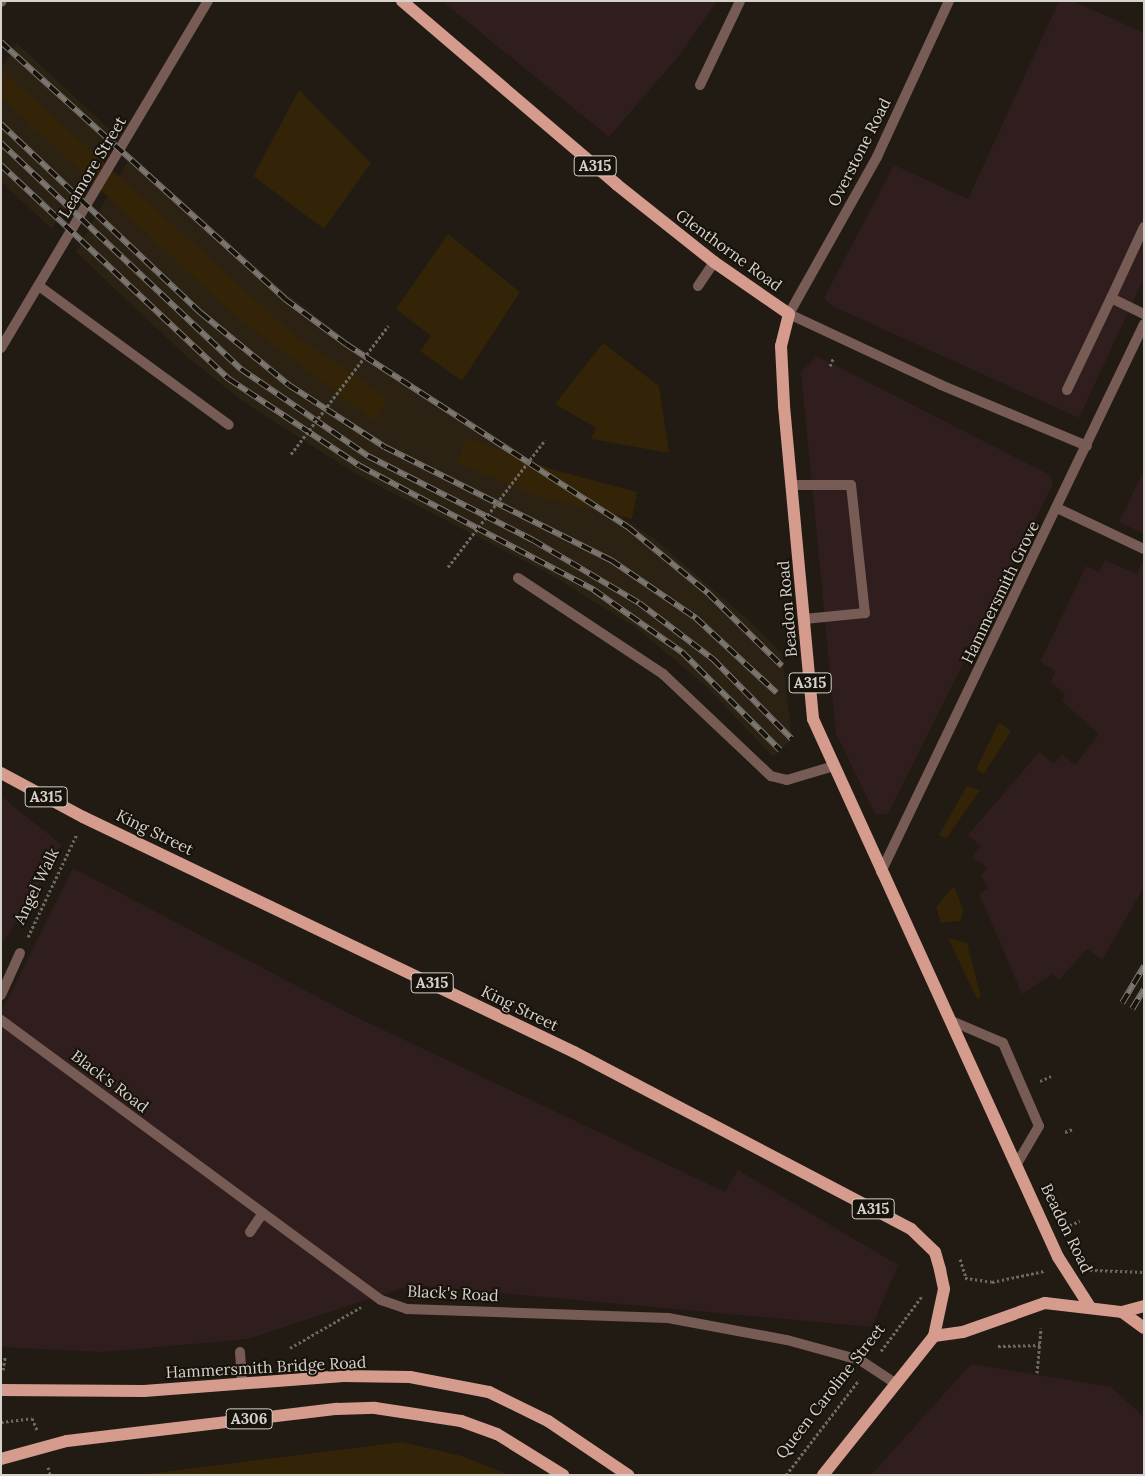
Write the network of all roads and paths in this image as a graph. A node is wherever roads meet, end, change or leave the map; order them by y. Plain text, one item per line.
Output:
1 (208, 1) edge
2 (740, 1) edge
3 (949, 1) edge
4 (408, 3) edge
5 (700, 85) dead end
6 (1144, 227) edge
7 (714, 262) junction
8 (39, 286) junction
9 (698, 286) dead end
10 (1110, 298) junction
11 (789, 314) junction
12 (1144, 314) edge
13 (1144, 324) edge
14 (388, 326) dead end
15 (1, 348) edge
16 (833, 359) dead end
17 (830, 366) dead end
18 (1067, 390) dead end
19 (229, 425) dead end
20 (545, 440) dead end
21 (1087, 446) junction
22 (291, 454) dead end
23 (791, 485) junction
24 (1057, 508) junction
25 (1144, 549) edge
26 (448, 567) dead end
27 (518, 578) dead end
28 (804, 619) junction
29 (834, 766) junction
30 (1, 773) edge
31 (83, 817) junction
32 (881, 872) junction
33 (20, 953) joint
34 (1, 995) edge
35 (1, 1020) edge
36 (954, 1022) junction
37 (1051, 1076) dead end
38 (1040, 1081) dead end
39 (1073, 1129) dead end
40 (1065, 1132) dead end
41 (1018, 1162) junction
42 (263, 1214) junction
43 (1080, 1221) dead end
44 (1065, 1227) dead end
45 (250, 1232) dead end
46 (1101, 1270) dead end
47 (1043, 1271) dead end
48 (1144, 1272) edge
49 (966, 1277) dead end
50 (927, 1291) dead end
51 (363, 1306) dead end
52 (1144, 1306) edge
53 (1090, 1307) junction
54 (1122, 1312) junction
55 (1041, 1328) dead end
56 (1144, 1328) edge
57 (934, 1336) junction
58 (1043, 1345) junction
59 (998, 1346) dead end
60 (290, 1348) dead end
61 (240, 1352) dead end
62 (870, 1365) junction
63 (1037, 1373) dead end
64 (242, 1383) junction
65 (894, 1383) junction
66 (1, 1390) edge
67 (1, 1422) edge
68 (35, 1423) dead end
69 (1, 1460) edge
70 (48, 1465) dead end
71 (50, 1475) edge
72 (563, 1475) edge
73 (628, 1475) edge
74 (786, 1475) edge
75 (823, 1475) edge

1 - 8 street, Leamore Street
2 - 5 street
3 - 11 street, Overstone Road
4 - 7 main road, Glenthorne Road / A315
6 - 10 street
7 - 9 street
7 - 11 main road, Glenthorne Road / A315
8 - 15 street, Leamore Street
8 - 19 street
10 - 12 street
10 - 18 street
11 - 21 street, Glenthorne Road
11 - 23 main road, Beadon Road / A315
13 - 21 street, Hammersmith Grove
14 - 22 path, bridge
16 - 17 path
20 - 26 path, bridge
21 - 24 street, Hammersmith Grove
23 - 28 main road, Beadon Road / A315
23 - 28 street
24 - 25 street
24 - 32 street, Hammersmith Grove
27 - 29 street
28 - 29 main road, Beadon Road / A315
29 - 32 main road, Beadon Road / A315
30 - 31 main road, King Street / A315
31 - 33 path, Angel Walk
31 - 57 main road, King Street / A315
32 - 36 main road, Beadon Road / A315
33 - 34 street
35 - 42 street, Black's Road
36 - 41 main road, Beadon Road / A315
36 - 41 street
37 - 38 path
39 - 40 path
41 - 53 main road, Beadon Road / A315
42 - 45 street
42 - 62 street, Black's Road
43 - 44 path
46 - 48 path
47 - 49 path
50 - 62 path, Queen Caroline Street
51 - 60 path
52 - 54 main road
53 - 54 main road
53 - 57 main road
54 - 56 main road
55 - 58 path
57 - 65 main road, A315
58 - 59 path
58 - 63 path
61 - 64 street
62 - 65 street, Black's Road
62 - 74 path, Queen Caroline Street
64 - 66 main road, Hammersmith Bridge Road / A306
64 - 73 main road, Hammersmith Bridge Road / A306
65 - 75 main road, A315
67 - 68 path
69 - 72 main road, A306
70 - 71 path

